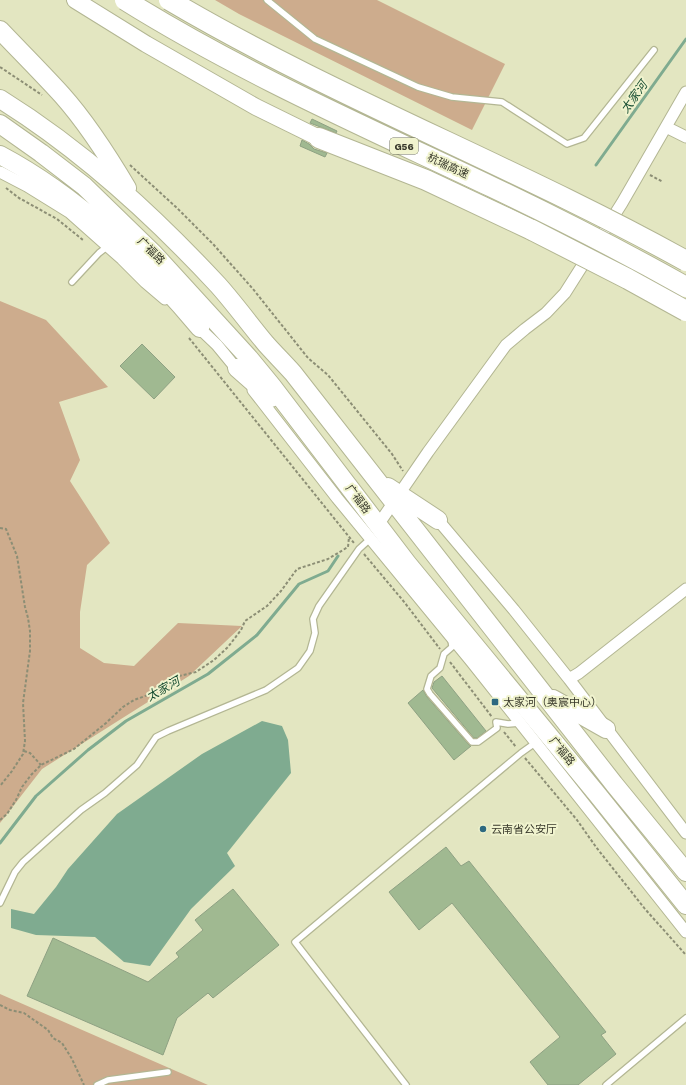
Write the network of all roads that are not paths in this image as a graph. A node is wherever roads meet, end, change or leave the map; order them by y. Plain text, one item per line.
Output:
1 (75, 0) edge
2 (125, 0) edge
3 (169, 0) edge
4 (267, 0) edge
5 (0, 30) edge
6 (654, 50) dead end
7 (686, 92) edge
8 (0, 99) edge
9 (0, 124) edge
10 (666, 127) junction
11 (686, 137) edge
12 (319, 138) joint
13 (0, 155) edge
14 (0, 172) edge
15 (133, 199) junction
16 (108, 246) junction
17 (686, 261) edge
18 (72, 282) dead end
19 (686, 287) edge
20 (686, 311) edge
21 (194, 332) junction
22 (237, 368) junction
23 (294, 415) junction
24 (400, 492) junction
25 (438, 520) joint
26 (374, 532) junction
27 (407, 563) junction
28 (686, 589) edge
29 (450, 635) junction
30 (569, 679) junction
31 (545, 694) junction
32 (520, 723) junction
33 (606, 729) junction
34 (535, 743) junction
35 (686, 834) edge
36 (686, 872) edge
37 (0, 903) edge
38 (686, 905) edge
39 (686, 932) edge
40 (686, 1018) edge
41 (168, 1072) dead end
42 (96, 1085) edge
43 (406, 1085) edge
44 (606, 1085) edge

1 - 12 main road
2 - 19 highway, 杭瑞高速 / G56, bridge
3 - 17 highway, 杭瑞高速 / G56, bridge
4 - 6 lane
5 - 15 main road
7 - 10 street
8 - 15 main road, 广福路
9 - 23 main road, 广福路
10 - 11 street
10 - 24 street
12 - 20 highway, bridge
13 - 21 main road
14 - 16 street
15 - 24 main road, 广福路
16 - 18 lane
16 - 21 street
21 - 22 street
22 - 23 main road
22 - 26 street
23 - 26 main road, 广福路
24 - 25 main road
24 - 26 street
24 - 31 main road, 广福路
25 - 30 street
26 - 27 main road, 广福路
26 - 29 street
26 - 37 lane
27 - 29 main road
27 - 38 main road, 广福路
28 - 30 street
29 - 32 street
29 - 32 lane
30 - 33 street
31 - 33 main road
31 - 36 main road, 广福路
32 - 34 street
33 - 35 street
34 - 39 street
34 - 43 lane
40 - 44 lane
41 - 42 lane

